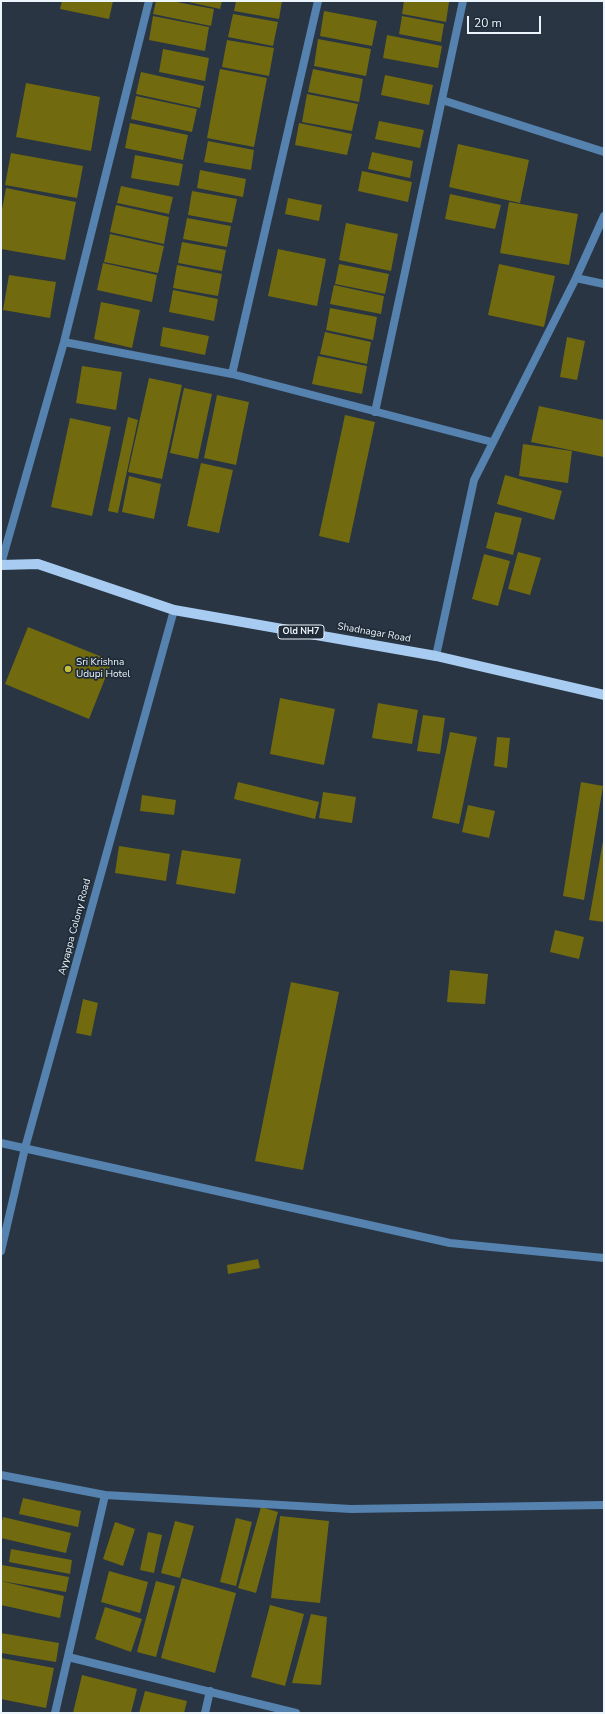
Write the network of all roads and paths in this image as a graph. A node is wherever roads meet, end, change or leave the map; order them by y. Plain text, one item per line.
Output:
1 (149, 1) edge
2 (318, 1) edge
3 (463, 1) edge
4 (442, 100) junction
5 (604, 152) edge
6 (604, 216) edge
7 (576, 278) junction
8 (604, 284) edge
9 (64, 342) junction
10 (232, 374) junction
11 (375, 412) junction
12 (492, 442) junction
13 (1, 564) edge
14 (174, 610) junction
15 (436, 656) junction
16 (604, 695) edge
17 (1, 1143) edge
18 (24, 1148) junction
19 (1, 1251) edge
20 (604, 1258) edge
21 (1, 1475) edge
22 (105, 1495) junction
23 (604, 1505) edge
24 (68, 1657) junction
25 (210, 1691) junction
26 (55, 1713) edge
27 (205, 1713) edge
28 (296, 1713) edge

1 - 9 street
2 - 10 street
3 - 4 street
4 - 5 street
4 - 11 street
6 - 7 street
7 - 8 street
7 - 12 street
9 - 10 street
9 - 13 street
10 - 11 street
11 - 12 street
12 - 15 street
13 - 14 main road, Shadnagar Road / Old NH7
14 - 15 main road, Shadnagar Road / Old NH7
14 - 18 street, Ayyappa Colony Road
15 - 16 main road, Shadnagar Road / Old NH7
17 - 18 street
18 - 19 street, Ayyappa Colony Road
18 - 20 street
21 - 22 street
22 - 23 street
22 - 24 street
24 - 25 street
24 - 26 street
25 - 27 street
25 - 28 street

